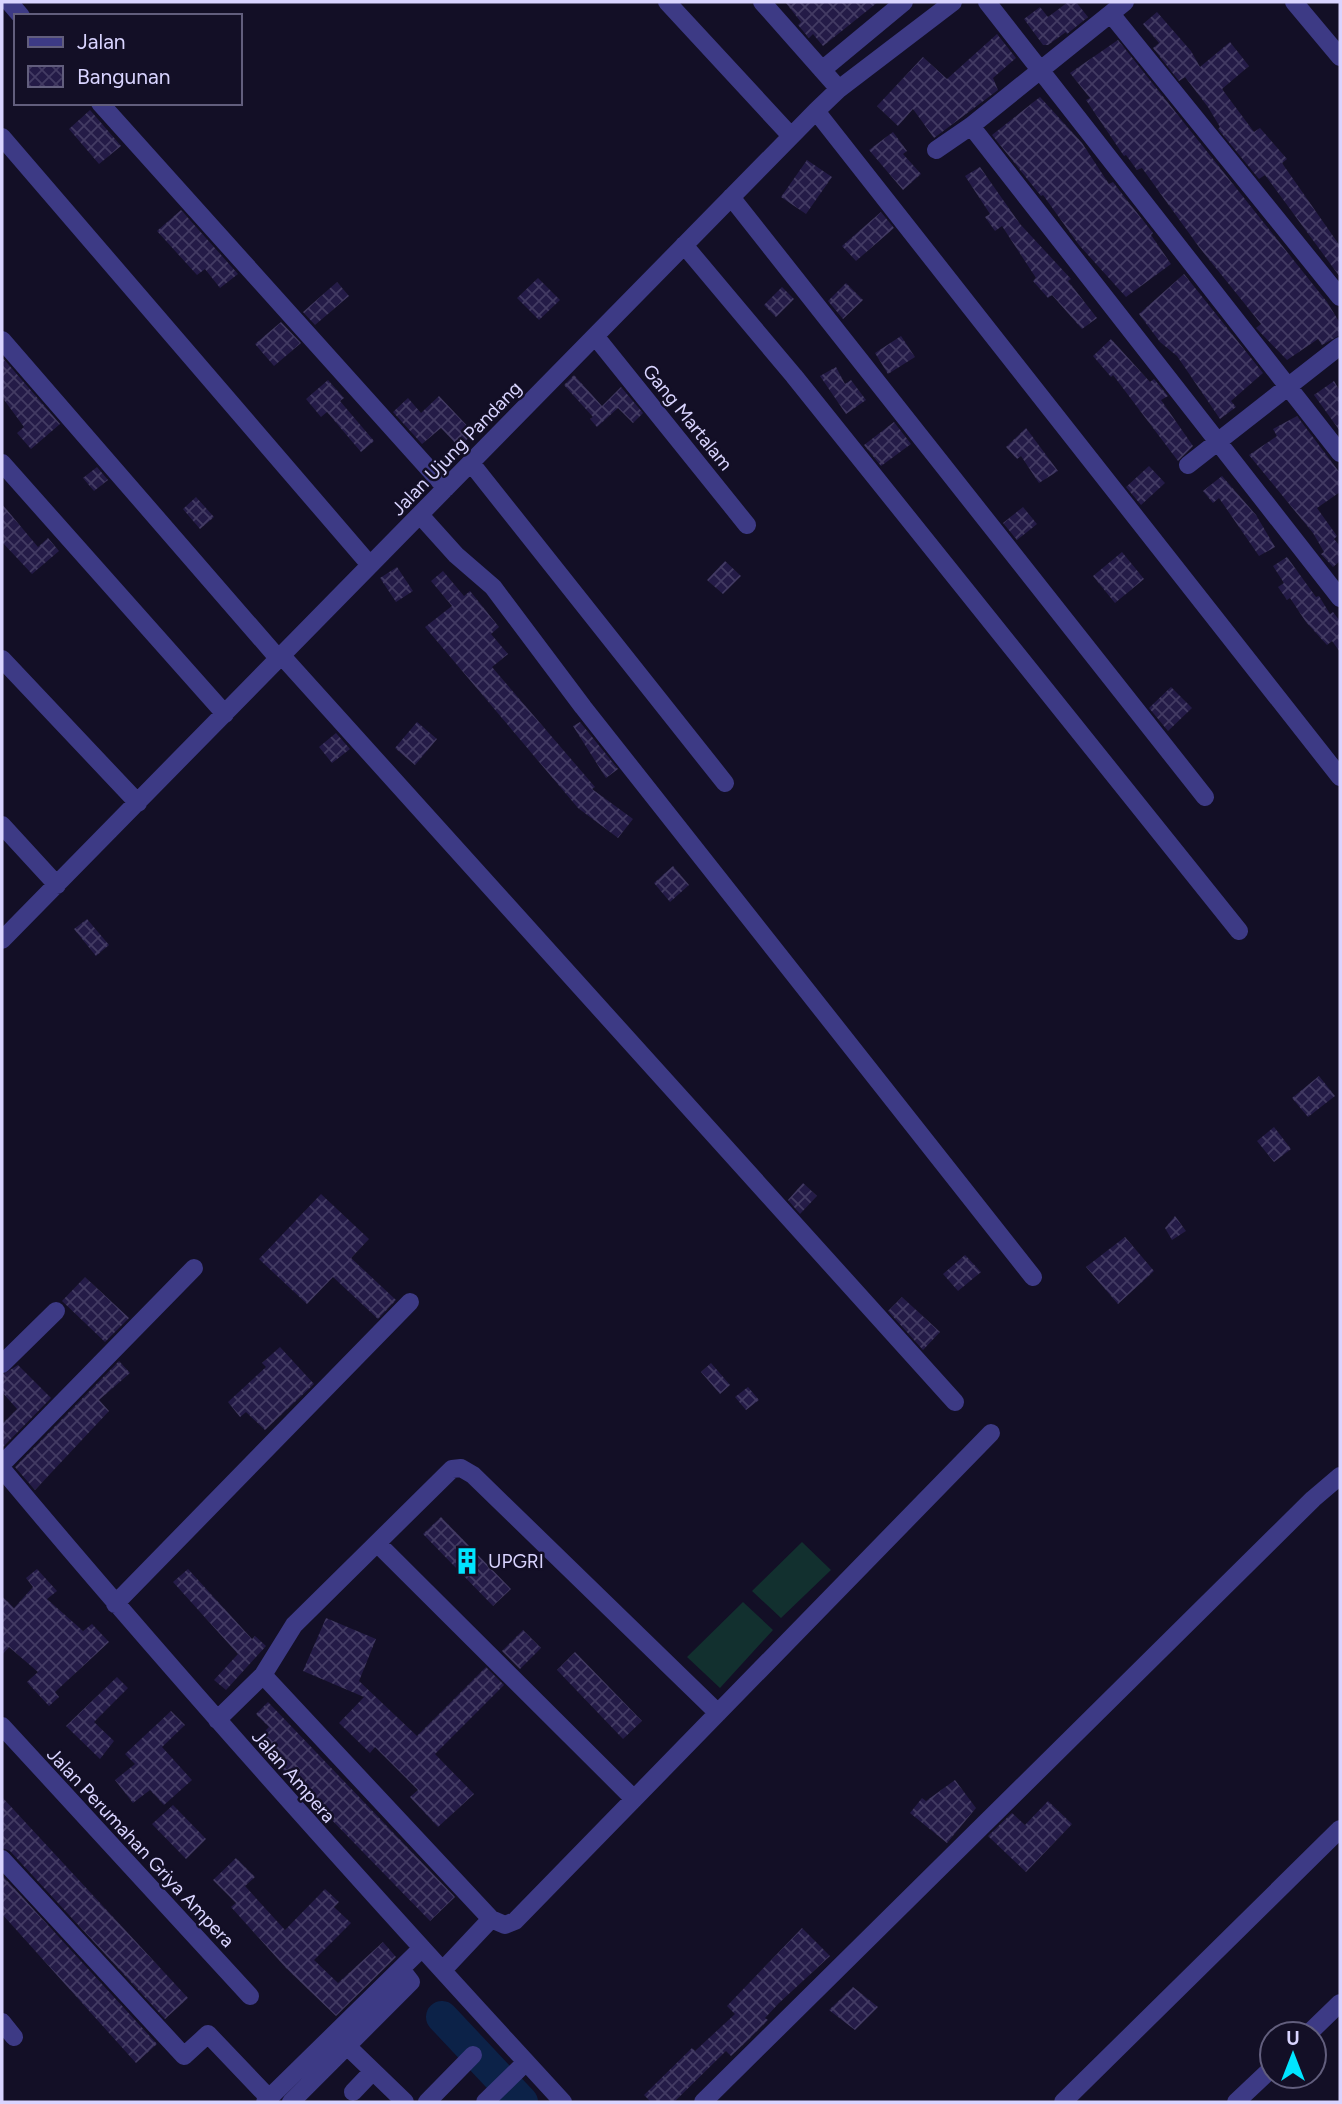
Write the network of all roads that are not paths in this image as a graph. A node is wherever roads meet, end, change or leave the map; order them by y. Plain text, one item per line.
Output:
1 (667, 2) edge
2 (762, 2) edge
3 (904, 2) edge
4 (953, 2) edge
5 (987, 2) edge
6 (1294, 2) edge
7 (1118, 8) edge
8 (1340, 57) edge
9 (822, 70) junction
10 (1040, 71) junction
11 (839, 89) junction
12 (102, 105) edge
13 (816, 111) junction
14 (971, 126) junction
15 (791, 136) junction
16 (2, 137) edge
17 (936, 150) dead end
18 (732, 197) junction
19 (684, 245) junction
20 (1340, 298) edge
21 (596, 336) junction
22 (2, 340) edge
23 (1340, 346) edge
24 (1288, 385) junction
25 (1218, 440) junction
26 (1340, 453) edge
27 (2, 463) edge
28 (471, 463) junction
29 (1188, 465) dead end
30 (446, 488) junction
31 (419, 515) junction
32 (747, 525) dead end
33 (370, 565) junction
34 (1340, 598) edge
35 (280, 657) junction
36 (2, 659) edge
37 (226, 714) junction
38 (1340, 778) edge
39 (725, 783) dead end
40 (1205, 797) dead end
41 (138, 803) junction
42 (2, 825) edge
43 (57, 885) junction
44 (1239, 931) dead end
45 (2, 940) edge
46 (194, 1268) dead end
47 (1033, 1278) dead end
48 (410, 1302) dead end
49 (56, 1311) dead end
50 (2, 1364) edge
51 (955, 1402) dead end
52 (991, 1433) dead end
53 (2, 1467) edge
54 (1340, 1476) edge
55 (377, 1543) junction
56 (115, 1604) junction
57 (263, 1675) junction
58 (718, 1713) junction
59 (218, 1720) junction
60 (2, 1726) edge
61 (634, 1799) junction
62 (1340, 1829) edge
63 (2, 1859) edge
64 (491, 1919) junction
65 (421, 1949) junction
66 (401, 1969) junction
67 (443, 1970) junction
68 (250, 1996) dead end
69 (1340, 2003) edge
70 (1322, 2020) edge
71 (2, 2022) edge
72 (15, 2037) dead end
73 (347, 2046) junction
74 (473, 2055) dead end
75 (521, 2066) junction
76 (373, 2071) junction
77 (1258, 2081) edge
78 (354, 2092) dead end
79 (267, 2100) edge
80 (291, 2102) edge
81 (405, 2102) edge
82 (426, 2102) edge
83 (485, 2102) edge
84 (563, 2102) edge
85 (703, 2102) edge
86 (1063, 2102) edge
87 (1236, 2102) edge

1 - 15 street
2 - 9 street
3 - 9 street
4 - 11 street, Jalan Ujung Pandang
5 - 10 street
6 - 8 street
7 - 10 street
7 - 20 street
9 - 11 street
10 - 14 street
10 - 24 street
11 - 13 street, Jalan Ujung Pandang
12 - 30 street
13 - 15 street, Jalan Ujung Pandang
13 - 38 street
14 - 17 street
14 - 25 street
15 - 18 street, Jalan Ujung Pandang
16 - 33 street
18 - 19 street, Jalan Ujung Pandang
18 - 40 street
19 - 21 street, Jalan Ujung Pandang
19 - 44 street
21 - 28 street, Jalan Ujung Pandang
21 - 32 street, Gang Martalam
22 - 35 street
23 - 24 street
24 - 25 street
24 - 26 street
25 - 29 street
25 - 34 street
27 - 37 street
28 - 30 street, Jalan Ujung Pandang
28 - 39 street
30 - 31 street, Jalan Ujung Pandang
31 - 33 street, Jalan Ujung Pandang
31 - 47 street
33 - 35 street, Jalan Ujung Pandang
35 - 37 street, Jalan Ujung Pandang
35 - 51 street
36 - 41 street
37 - 41 street, Jalan Ujung Pandang
41 - 43 street, Jalan Ujung Pandang
42 - 43 street
43 - 45 street, Jalan Ujung Pandang
46 - 53 street
48 - 56 street
49 - 50 street
52 - 58 street
53 - 56 street, Jalan Ampera
54 - 85 street
55 - 57 street
55 - 58 street
55 - 61 street
56 - 59 street, Jalan Ampera
57 - 59 street
57 - 64 street
58 - 61 street
59 - 65 street, Jalan Ampera
60 - 68 street, Jalan Perumahan Griya Ampera
61 - 64 street
62 - 86 street
63 - 79 street
64 - 67 street
65 - 66 street
65 - 67 street, Jalan Ampera
66 - 73 street
66 - 79 street
67 - 75 street, Jalan Ampera
69 - 70 street
71 - 72 street
73 - 76 street
73 - 80 street
74 - 82 street
75 - 83 street
75 - 84 street, Jalan Ampera
76 - 78 street
76 - 81 street
77 - 87 street

